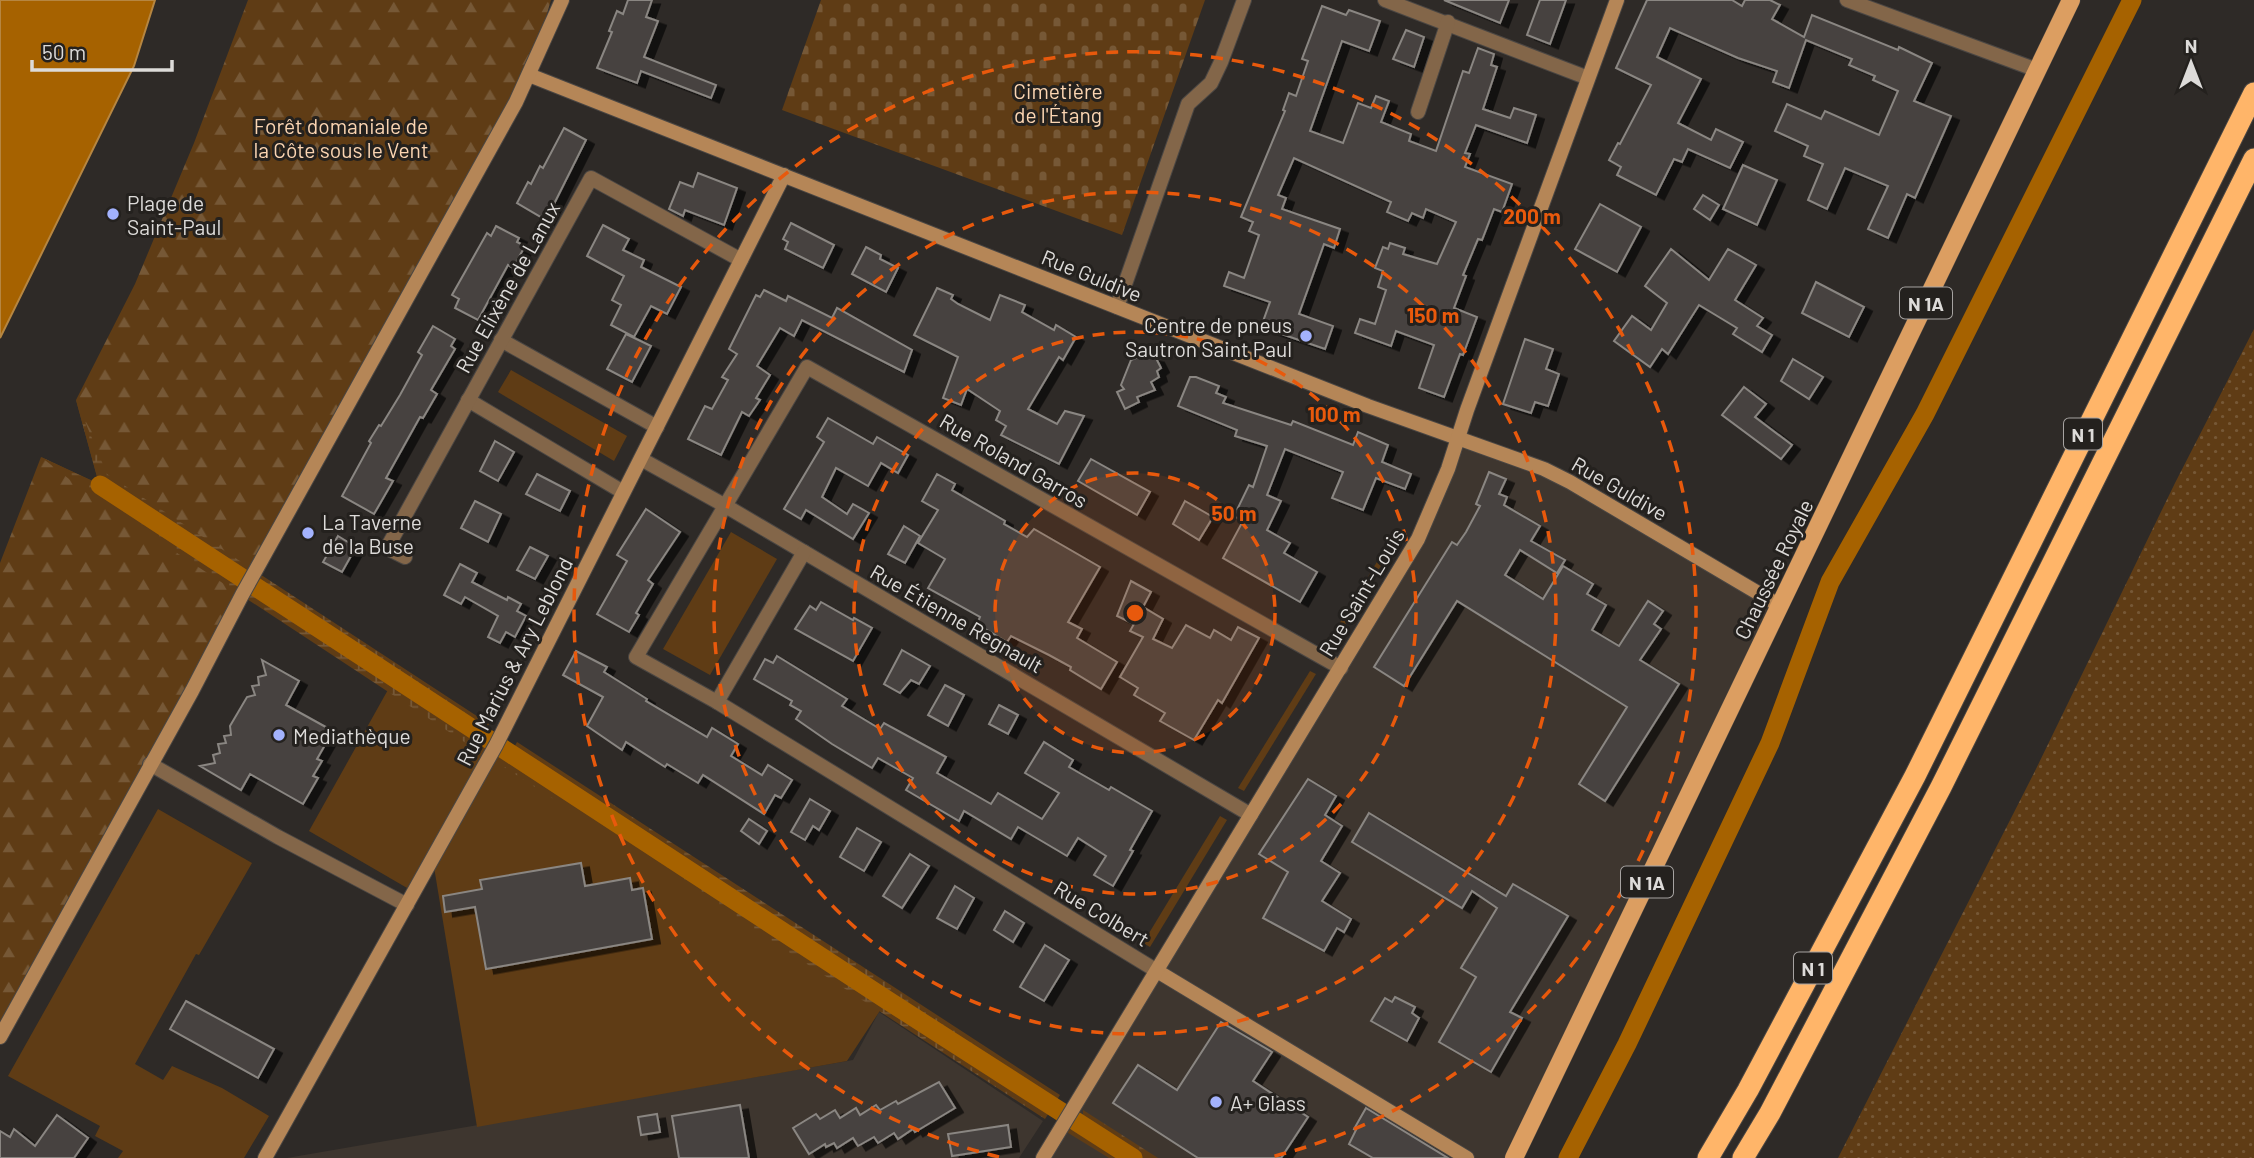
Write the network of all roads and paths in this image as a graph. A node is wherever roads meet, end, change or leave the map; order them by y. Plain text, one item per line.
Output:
1 (562, 0) edge
2 (1244, 0) edge
3 (1385, 0) edge
4 (1616, 0) edge
5 (1847, 0) edge
6 (2071, 0) edge
7 (1448, 22) junction
8 (2037, 70) junction
9 (529, 75) junction
10 (1588, 78) junction
11 (2254, 93) edge
12 (1418, 112) dead end
13 (2254, 159) edge
14 (784, 176) junction
15 (741, 260) junction
16 (1116, 307) junction
17 (501, 340) junction
18 (468, 400) junction
19 (657, 426) junction
20 (1457, 439) junction
21 (641, 459) junction
22 (623, 492) junction
23 (724, 505) junction
24 (804, 552) junction
25 (405, 557) dead end
26 (1780, 607) junction
27 (1341, 668) junction
28 (717, 702) junction
29 (150, 764) junction
30 (1251, 815) junction
31 (407, 905) junction
32 (1157, 971) junction
33 (0, 1037) edge
34 (265, 1158) edge
35 (1043, 1158) edge
36 (1467, 1158) edge
37 (1514, 1158) edge
38 (1708, 1158) edge
39 (1743, 1158) edge

1 - 9 street
2 - 16 street
3 - 7 street
4 - 10 street, Rue Saint-Louis
5 - 8 street
6 - 8 main road, Chaussée Royale / N 1A
7 - 10 street
7 - 12 street
8 - 26 main road, Chaussée Royale / N 1A
9 - 14 street, Rue Guldive
9 - 29 street
10 - 20 street, Rue Saint-Louis
11 - 38 highway, N 1
13 - 39 highway, N 1
14 - 15 street, Rue Marius & Ary Leblond
14 - 16 street, Rue Guldive
15 - 17 street, Rue Elixène de Lanux
15 - 19 street, Rue Marius & Ary Leblond
16 - 20 street, Rue Guldive
17 - 18 street, Rue Elixène de Lanux
17 - 19 street
18 - 22 street
18 - 25 street, Rue Elixène de Lanux
19 - 21 street, Rue Marius & Ary Leblond
20 - 26 street, Rue Guldive
20 - 27 street, Rue Saint-Louis
21 - 22 street, Rue Marius & Ary Leblond
21 - 23 street, Rue Étienne Regnault
22 - 31 street, Rue Marius & Ary Leblond
23 - 24 street, Rue Étienne Regnault
23 - 27 street, Rue Roland Garros
23 - 28 street, Rue Colbert
24 - 28 street
24 - 30 street, Rue Étienne Regnault
26 - 37 main road, Chaussée Royale / N 1A
27 - 30 street, Rue Saint-Louis
28 - 32 street, Rue Colbert
29 - 31 street
29 - 33 street
30 - 32 street, Rue Saint-Louis
31 - 34 street, Rue Marius & Ary Leblond
32 - 35 street, Rue Saint-Louis
32 - 36 street, Rue Colbert

